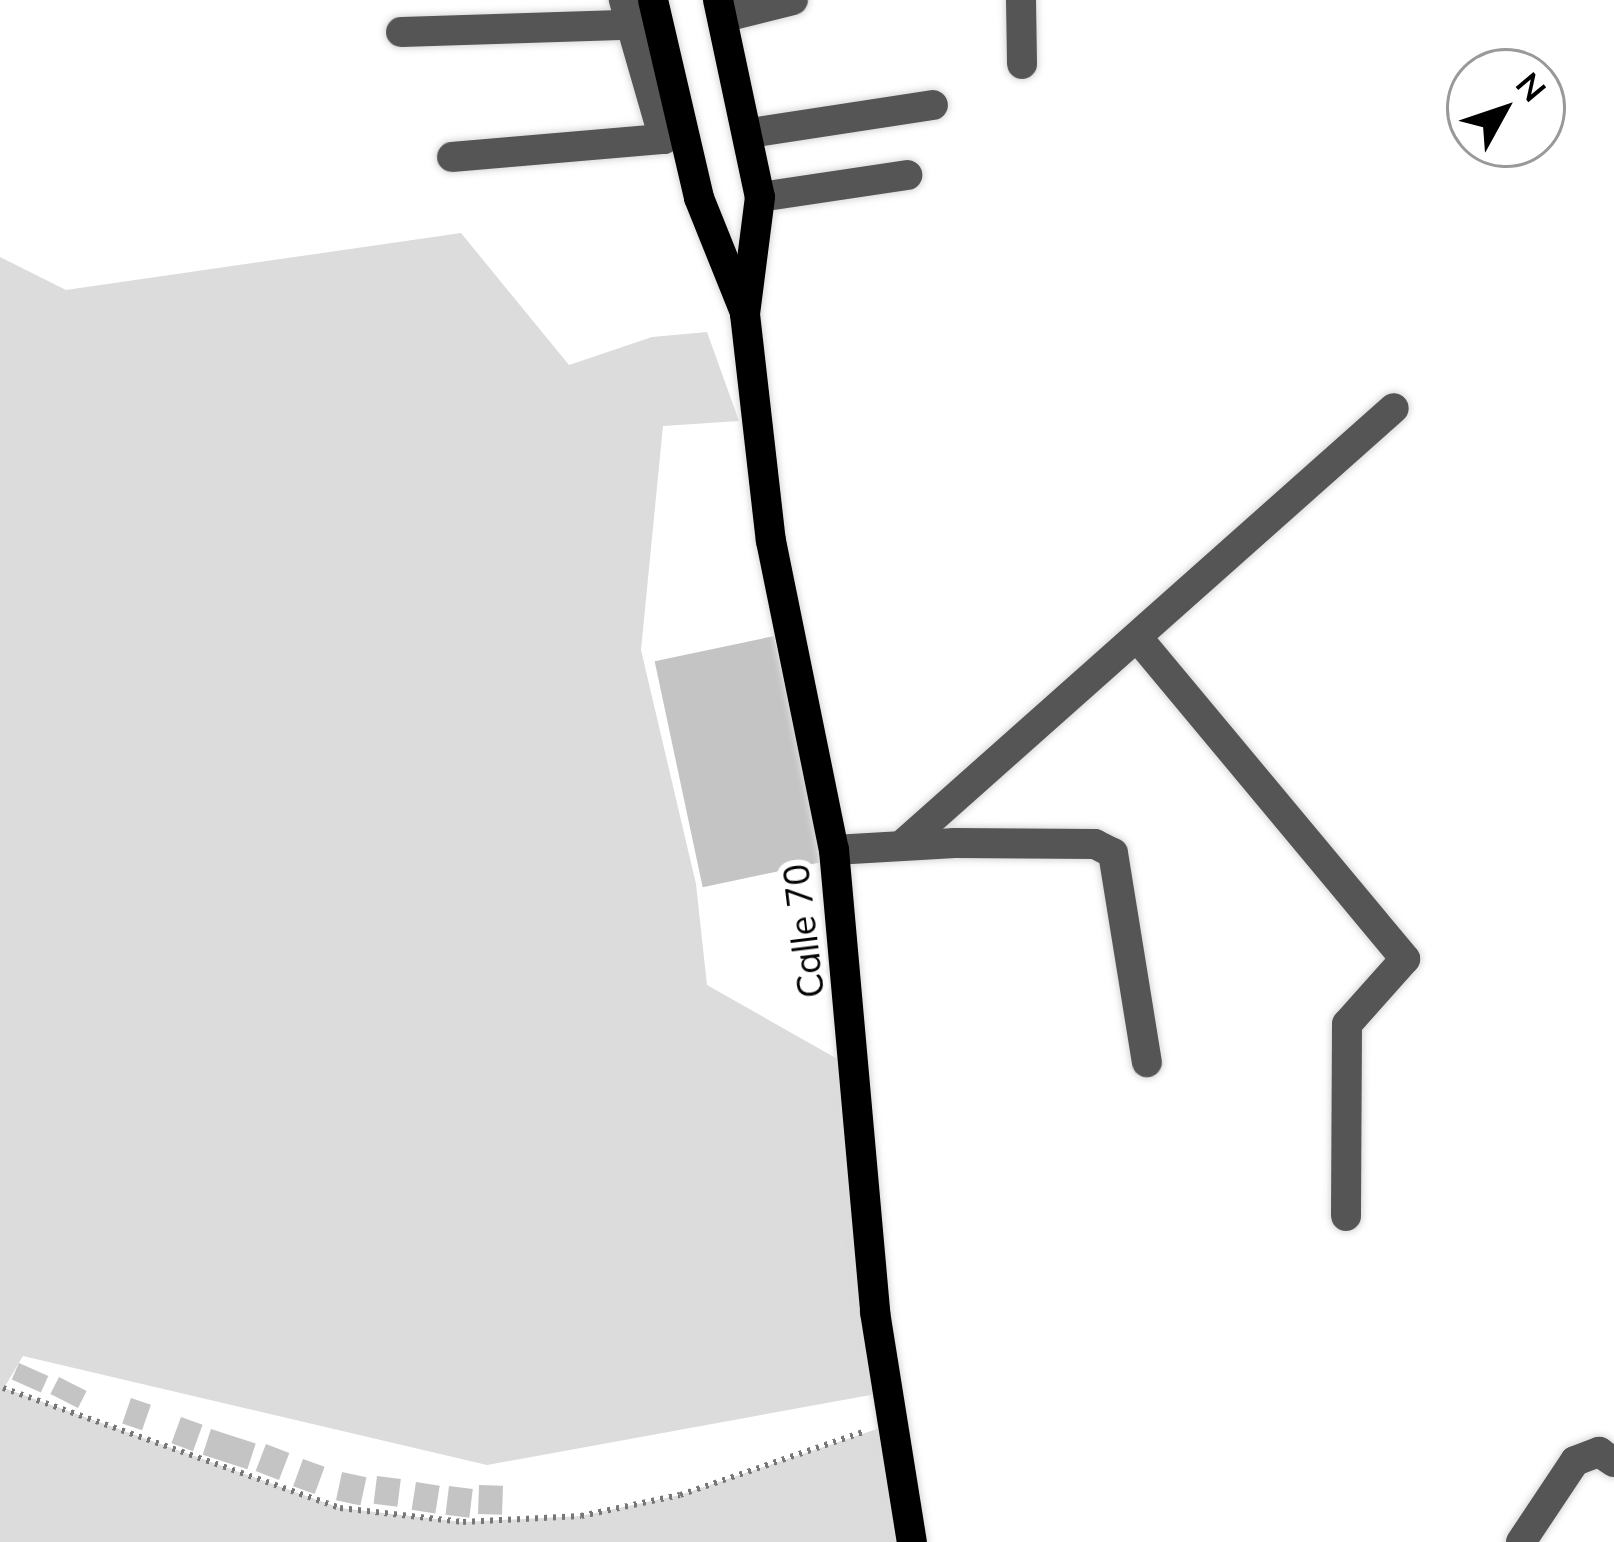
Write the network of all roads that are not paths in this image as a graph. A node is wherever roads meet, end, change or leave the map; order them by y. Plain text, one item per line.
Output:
1 (653, 0) edge
2 (793, 0) edge
3 (1021, 0) edge
4 (722, 9) edge
5 (626, 13) edge
6 (401, 32) dead end
7 (1022, 64) dead end
8 (933, 104) dead end
9 (750, 133) junction
10 (452, 157) dead end
11 (907, 175) dead end
12 (760, 197) junction
13 (745, 314) junction
14 (1394, 408) dead end
15 (1137, 637) junction
16 (901, 846) junction
17 (834, 850) junction
18 (1147, 1062) dead end
19 (1346, 1216) dead end
20 (1614, 1462) edge
21 (913, 1542) edge
22 (1521, 1542) edge

1 - 13 main road, Calle 70
2 - 4 street
3 - 7 street
4 - 9 main road, Calle 70
5 - 6 street
5 - 10 street
8 - 9 street
9 - 12 main road, Calle 70
11 - 12 street
12 - 13 main road, Calle 70
13 - 17 main road, Calle 70
14 - 15 street
15 - 16 street
15 - 19 street
16 - 17 street
16 - 18 street
17 - 21 main road, Calle 70
20 - 22 street

